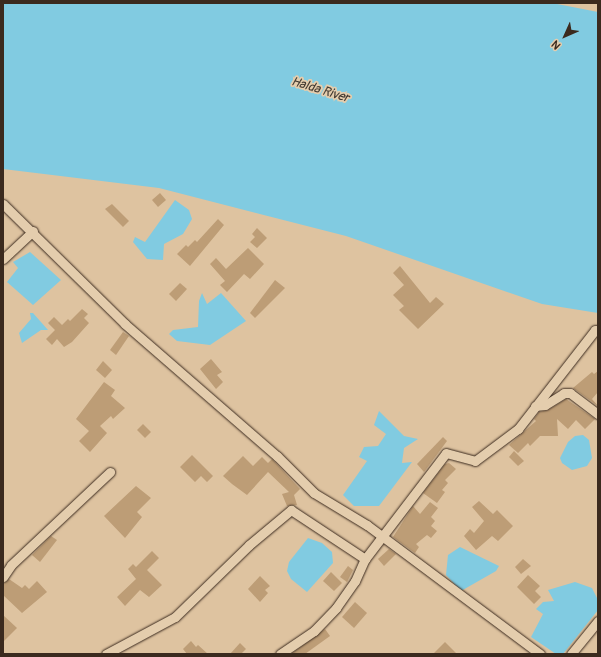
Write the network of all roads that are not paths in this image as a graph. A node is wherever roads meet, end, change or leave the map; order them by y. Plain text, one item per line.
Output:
1 (3, 204) edge
2 (33, 232) junction
3 (3, 259) edge
4 (598, 330) edge
5 (535, 406) junction
6 (598, 414) edge
7 (110, 472) dead end
8 (383, 538) junction
9 (365, 559) junction
10 (3, 577) edge
11 (598, 621) edge
12 (106, 654) edge
13 (280, 654) edge
14 (540, 654) edge
15 (571, 654) edge

1 - 2 street
2 - 3 street
2 - 8 street
4 - 5 street
5 - 6 street
5 - 8 street
7 - 10 street
8 - 9 street
8 - 14 street
9 - 12 street
9 - 13 street
11 - 15 street

